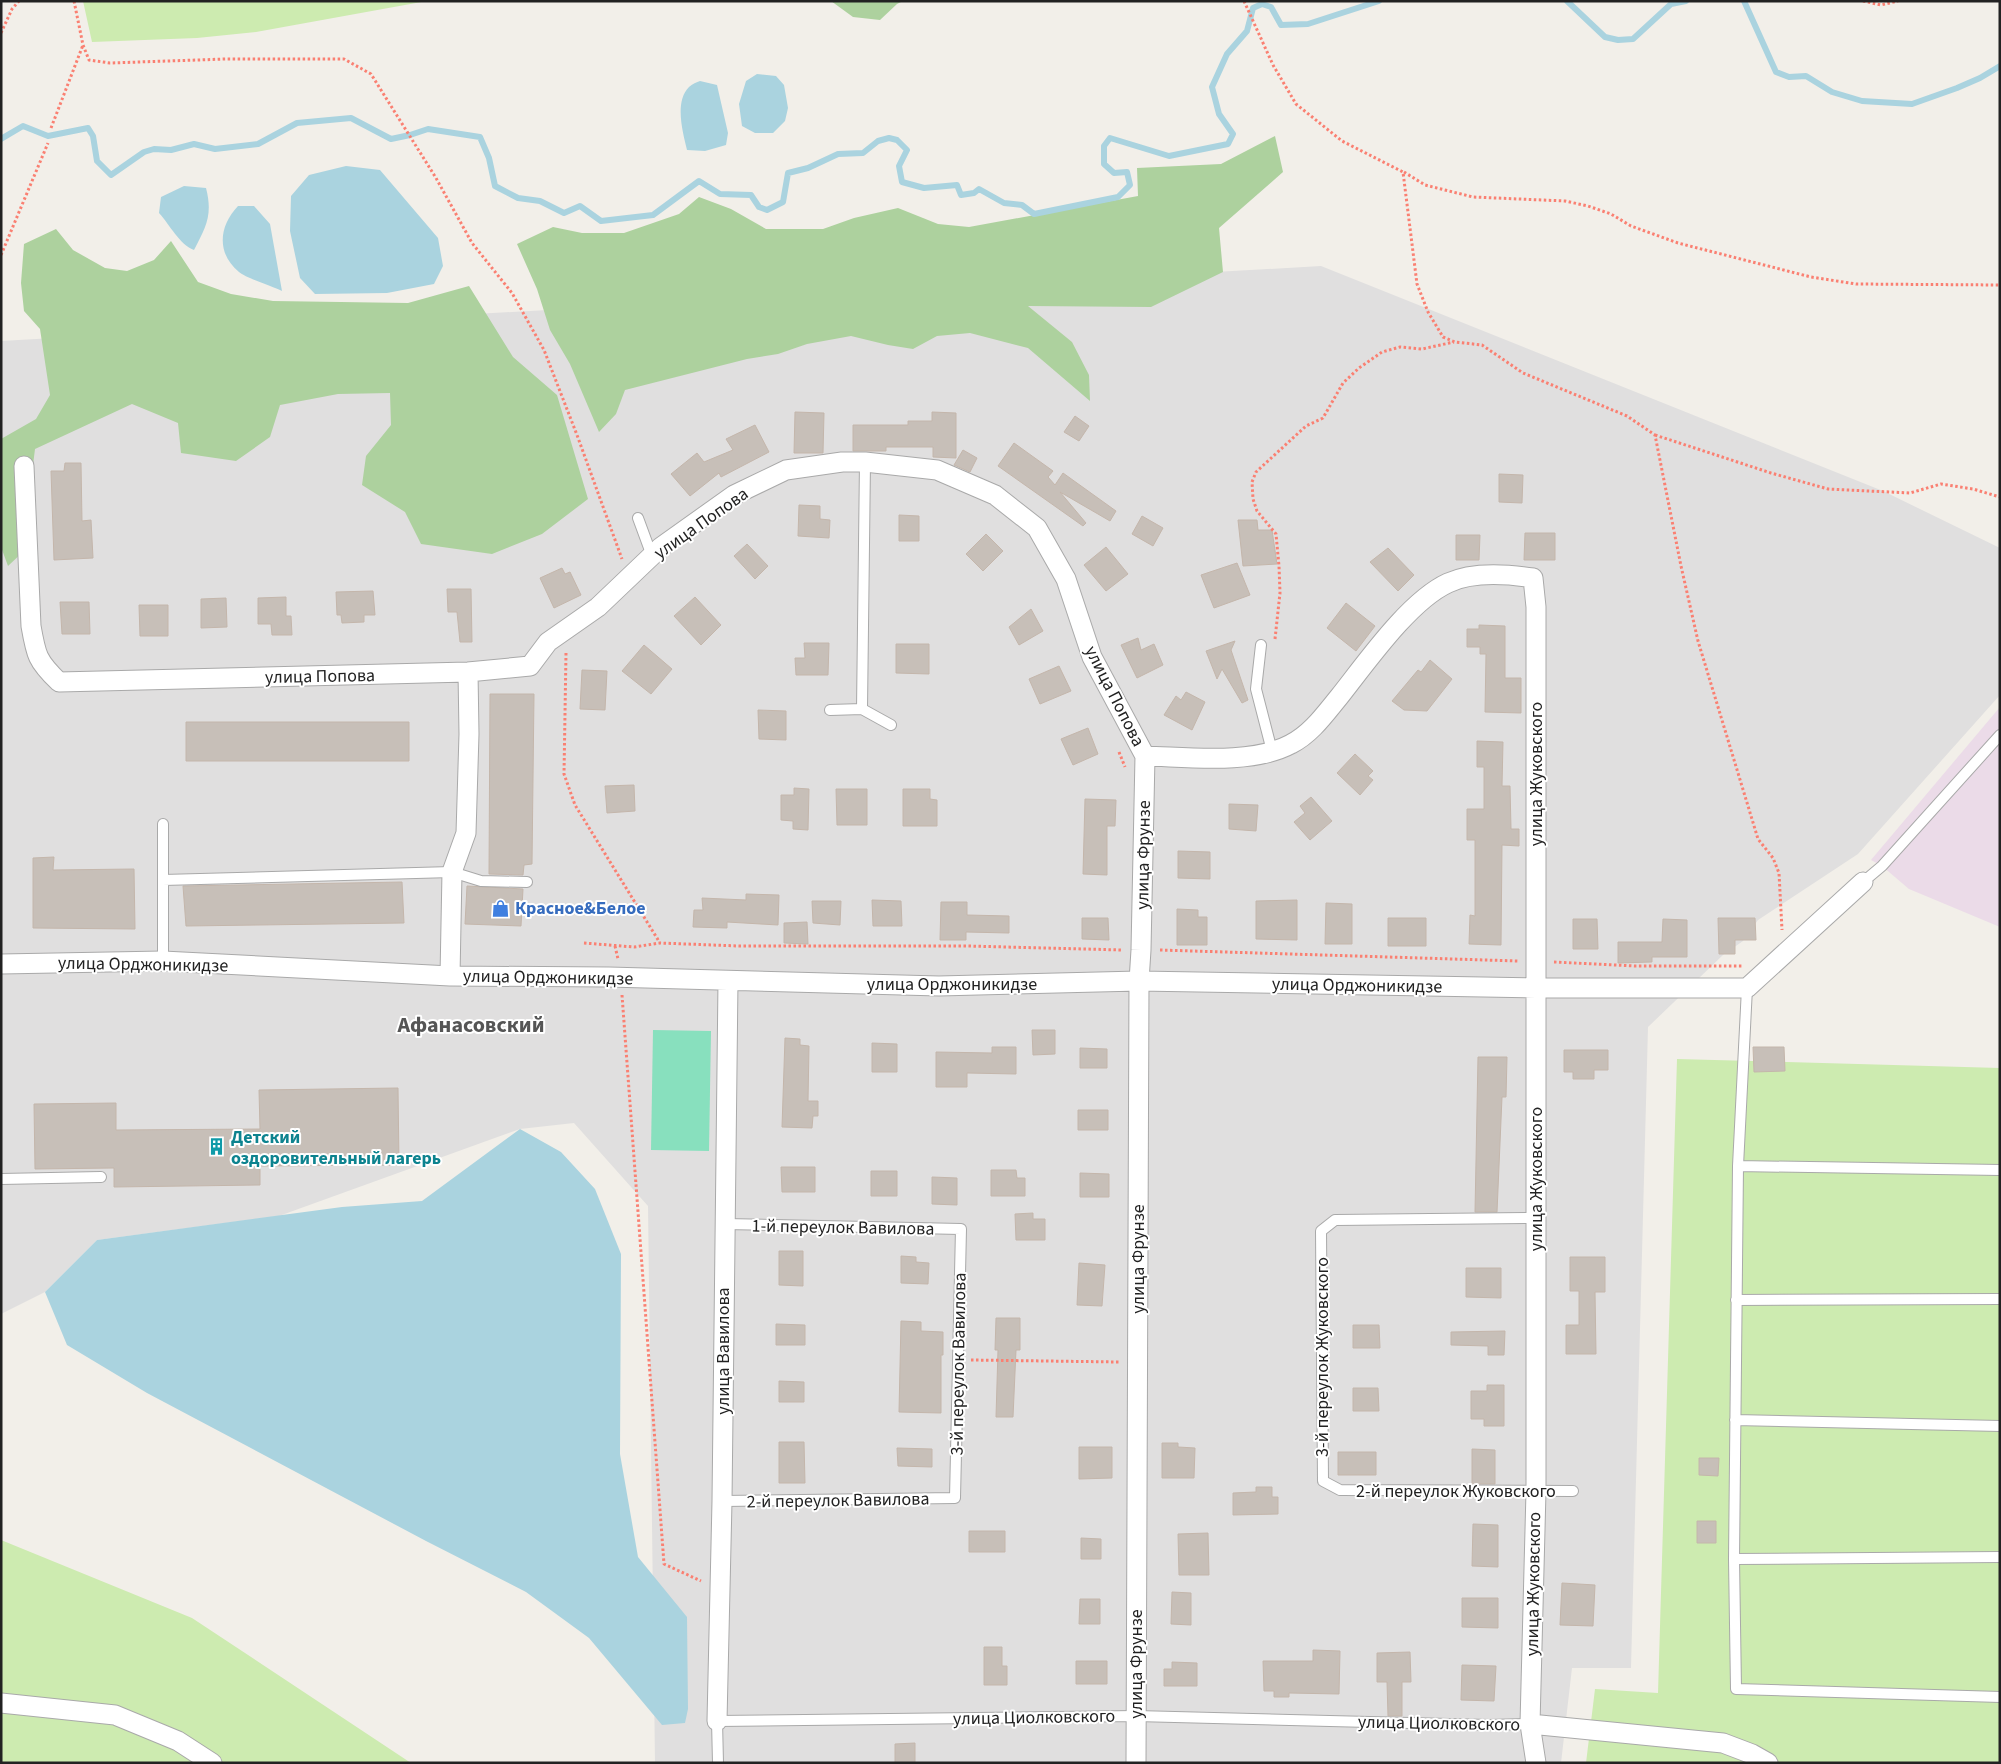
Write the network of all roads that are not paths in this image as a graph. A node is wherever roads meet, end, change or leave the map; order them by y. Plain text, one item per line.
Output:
1 (865, 462) junction
2 (24, 466) dead end
3 (638, 518) dead end
4 (652, 556) junction
5 (1536, 595) joint
6 (1261, 645) dead end
7 (468, 672) junction
8 (862, 709) junction
9 (830, 710) dead end
10 (891, 725) dead end
11 (2000, 735) edge
12 (1272, 751) junction
13 (1145, 756) junction
14 (163, 824) dead end
15 (452, 872) junction
16 (163, 880) junction
17 (527, 882) dead end
18 (1863, 882) joint
19 (163, 961) junction
20 (1, 964) edge
21 (450, 976) junction
22 (728, 981) junction
23 (1138, 981) junction
24 (1536, 988) junction
25 (1747, 988) junction
26 (1738, 1166) junction
27 (2000, 1170) edge
28 (101, 1177) dead end
29 (1, 1179) edge
30 (1536, 1218) junction
31 (724, 1224) junction
32 (961, 1229) joint
33 (2000, 1298) edge
34 (1736, 1300) junction
35 (1735, 1420) junction
36 (2000, 1426) edge
37 (1340, 1490) joint
38 (1536, 1491) junction
39 (1573, 1491) dead end
40 (955, 1498) joint
41 (722, 1501) junction
42 (2000, 1557) edge
43 (1734, 1558) junction
44 (2000, 1697) edge
45 (1, 1702) edge
46 (1136, 1716) junction
47 (717, 1721) junction
48 (1530, 1724) junction
49 (212, 1763) edge
50 (718, 1763) edge
51 (1136, 1763) edge
52 (1536, 1763) edge
53 (1768, 1763) edge

1 - 4 street, улица Попова
1 - 8 lane
1 - 13 street, улица Попова
2 - 7 street, улица Попова
3 - 4 lane
4 - 7 street, улица Попова
5 - 12 street, улица Попова
5 - 24 street, улица Жуковского
6 - 12 lane
7 - 15 street
8 - 9 lane
8 - 10 lane
11 - 18 lane
12 - 13 street, улица Попова
13 - 23 street, улица Фрунзе
14 - 16 lane
15 - 16 lane
15 - 17 lane
15 - 21 street
16 - 19 lane
18 - 25 street
19 - 20 street, улица Орджоникидзе
19 - 21 street, улица Орджоникидзе
21 - 22 street, улица Орджоникидзе
22 - 23 street, улица Орджоникидзе
22 - 31 street, улица Вавилова
23 - 24 street, улица Орджоникидзе
23 - 46 street, улица Фрунзе
24 - 25 street, улица Орджоникидзе
24 - 30 street, улица Жуковского
25 - 26 lane
26 - 27 lane
26 - 34 lane
28 - 29 lane
30 - 37 lane, 3-й переулок Жуковского
30 - 38 street, улица Жуковского
31 - 32 lane, 1-й переулок Вавилова
31 - 41 street, улица Вавилова
32 - 40 lane, 3-й переулок Вавилова
33 - 34 lane
34 - 35 lane
35 - 36 lane
35 - 43 lane
37 - 38 lane, 2-й переулок Жуковского
38 - 39 lane, 2-й переулок Жуковского
38 - 48 street, улица Жуковского
40 - 41 lane, 2-й переулок Вавилова
41 - 47 street, улица Вавилова
42 - 43 lane
43 - 44 lane
45 - 49 street
46 - 47 lane, улица Циолковского
46 - 48 lane, улица Циолковского
46 - 51 street, улица Фрунзе
47 - 50 lane
48 - 52 street, улица Жуковского
48 - 53 street

